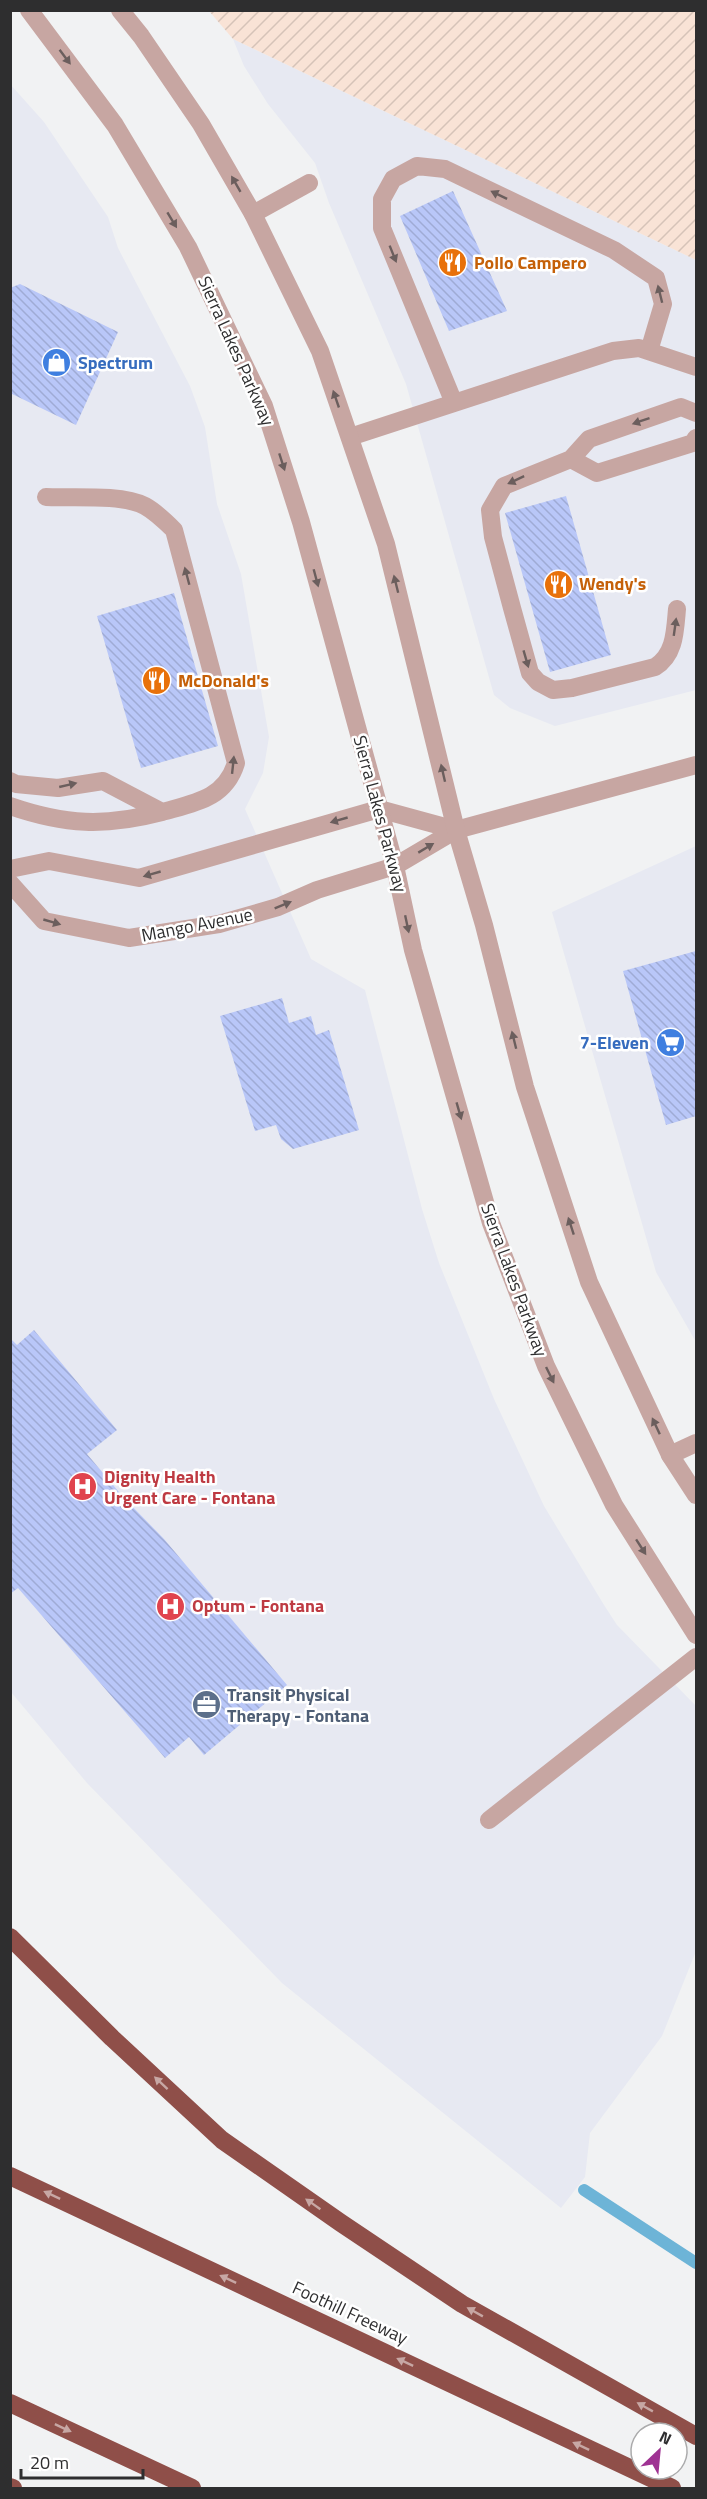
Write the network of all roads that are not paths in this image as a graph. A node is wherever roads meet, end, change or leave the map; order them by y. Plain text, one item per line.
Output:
1 (29, 10) edge
2 (120, 10) edge
3 (309, 183) dead end
4 (253, 214) junction
5 (649, 351) junction
6 (696, 367) edge
7 (454, 403) junction
8 (696, 413) edge
9 (350, 437) junction
10 (696, 438) edge
11 (571, 459) junction
12 (46, 497) dead end
13 (678, 609) dead end
14 (696, 765) edge
15 (10, 781) edge
16 (10, 806) edge
17 (379, 808) junction
18 (162, 812) junction
19 (456, 830) junction
20 (395, 866) junction
21 (10, 869) edge
22 (10, 883) edge
23 (696, 1443) edge
24 (670, 1455) junction
25 (696, 1495) edge
26 (696, 1635) edge
27 (696, 1657) edge
28 (489, 1820) dead end
29 (10, 1937) edge
30 (10, 2176) edge
31 (10, 2403) edge
32 (696, 2436) edge
33 (192, 2488) edge
34 (672, 2488) edge

1 -> 17 street, Sierra Lakes Parkway
4 -> 2 street
3 - 4 street
9 -> 4 street
5 - 6 street
5 - 7 street
5 -> 7 street
7 - 9 street
8 -> 11 street
19 -> 9 street
10 - 11 street
11 -> 13 street
18 -> 12 street
14 - 19 street, Mango Avenue
15 -> 18 street
16 - 18 street
17 - 19 street
17 - 20 street, Sierra Lakes Parkway
17 -> 21 street
20 -> 19 street, Mango Avenue
24 -> 19 street
22 -> 20 street, Mango Avenue
20 -> 26 street, Sierra Lakes Parkway
23 - 24 street
24 - 25 street
27 - 28 street
32 -> 29 highway
34 -> 30 highway, Foothill Freeway
31 -> 33 highway

